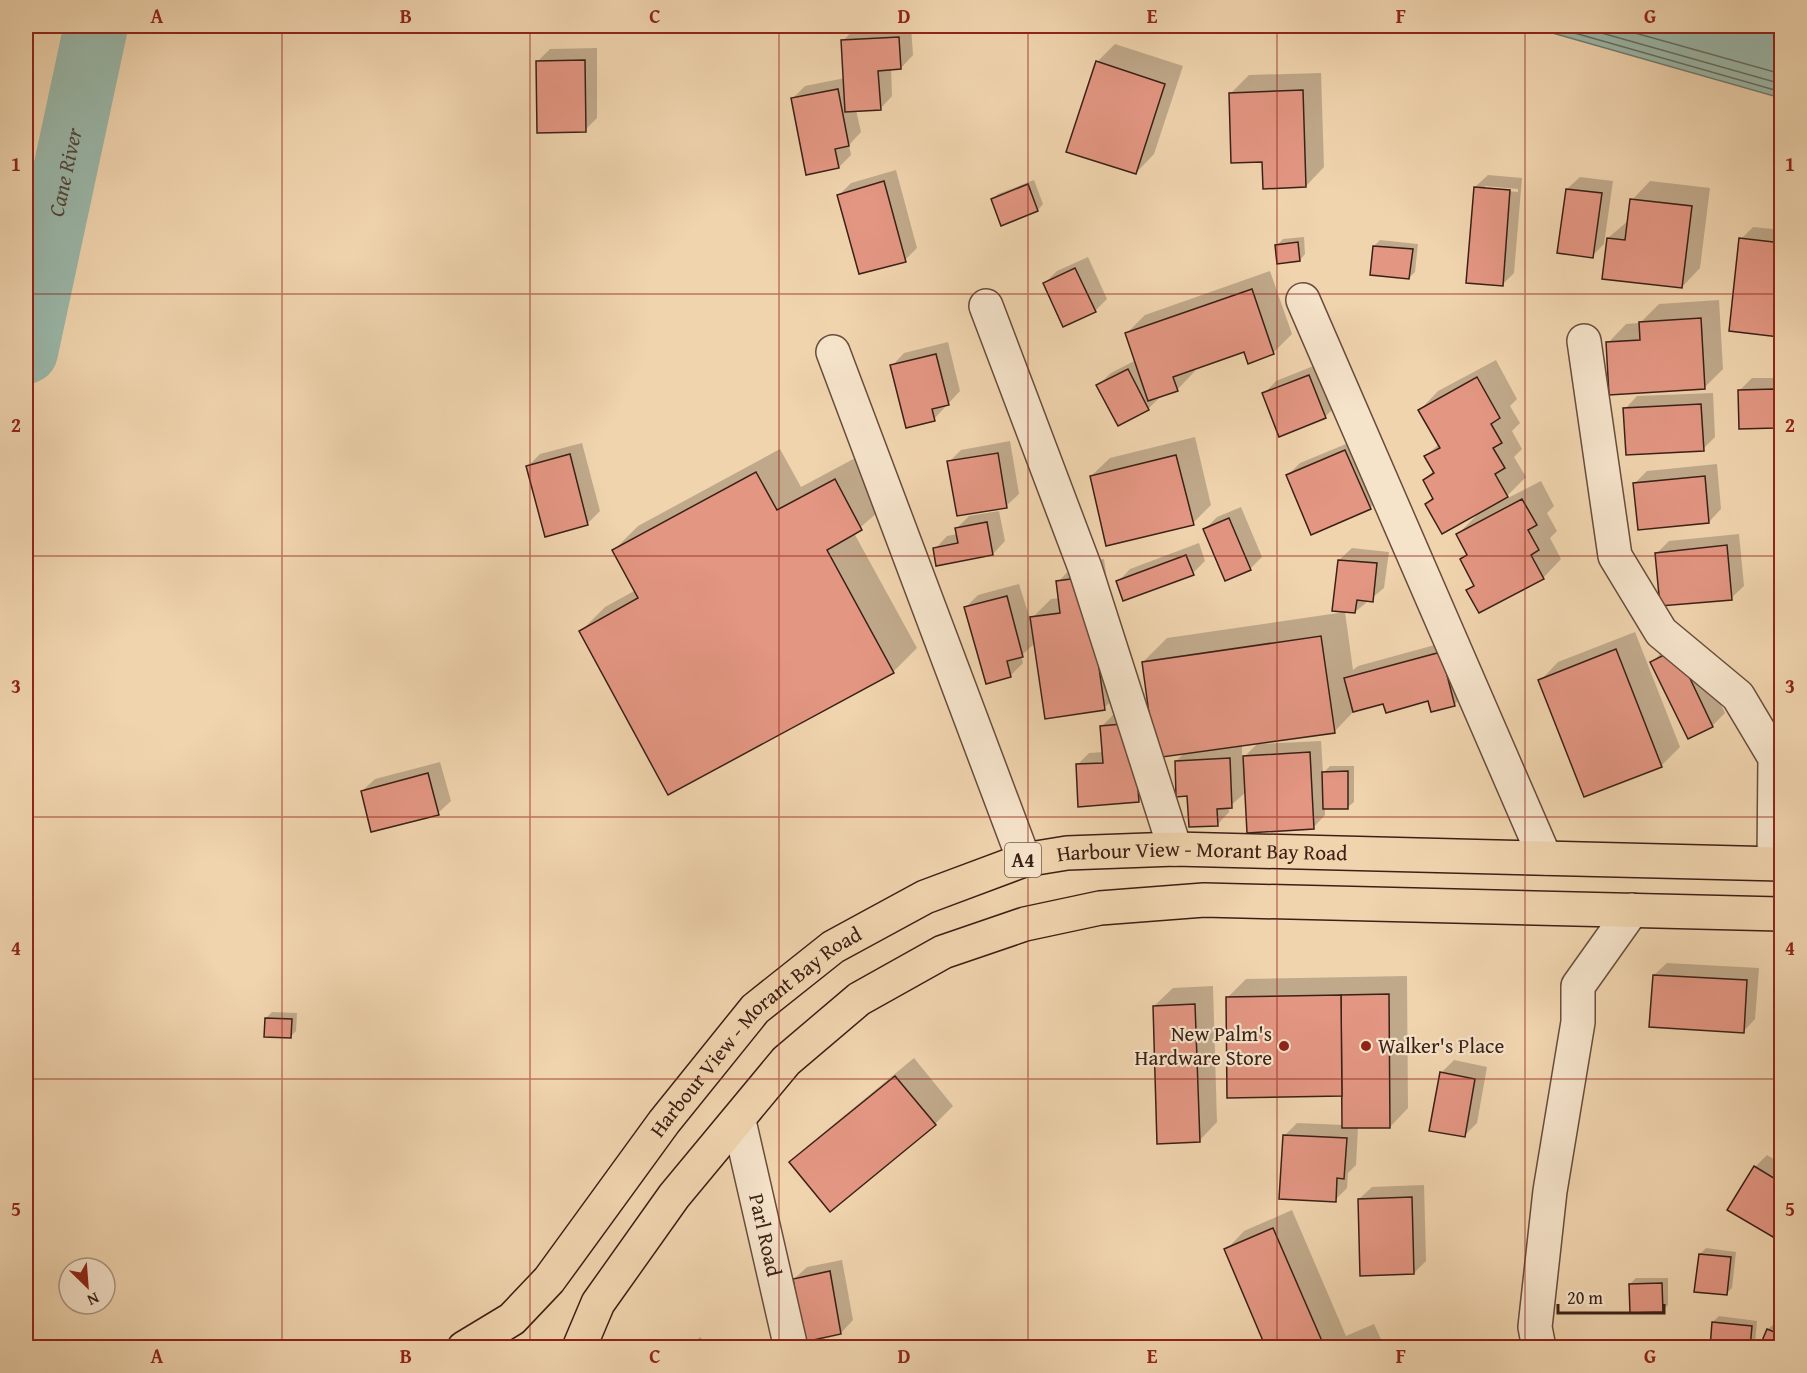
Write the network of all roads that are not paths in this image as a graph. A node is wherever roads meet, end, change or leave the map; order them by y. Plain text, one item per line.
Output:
1 (1303, 300) dead end
2 (986, 306) dead end
3 (1584, 341) dead end
4 (833, 352) dead end
5 (1175, 849) junction
6 (1545, 858) junction
7 (1024, 860) junction
8 (1778, 863) edge
9 (1632, 910) junction
10 (1782, 914) edge
11 (739, 1121) junction
12 (464, 1347) edge
13 (579, 1347) edge
14 (791, 1347) edge
15 (1539, 1347) edge

1 - 6 street
2 - 5 street
3 - 8 street
4 - 7 street
5 - 6 highway, Harbour View - Morant Bay Road / A4
5 - 7 highway, Harbour View - Morant Bay Road / A4
6 - 8 highway, Harbour View - Morant Bay Road / A4
7 - 12 highway, Harbour View - Morant Bay Road / A4
9 - 10 highway, Harbour View - Morant Bay Road
9 - 11 highway, Harbour View - Morant Bay Road
9 - 15 street
11 - 13 highway, Harbour View - Morant Bay Road
11 - 14 street, Parl Road

